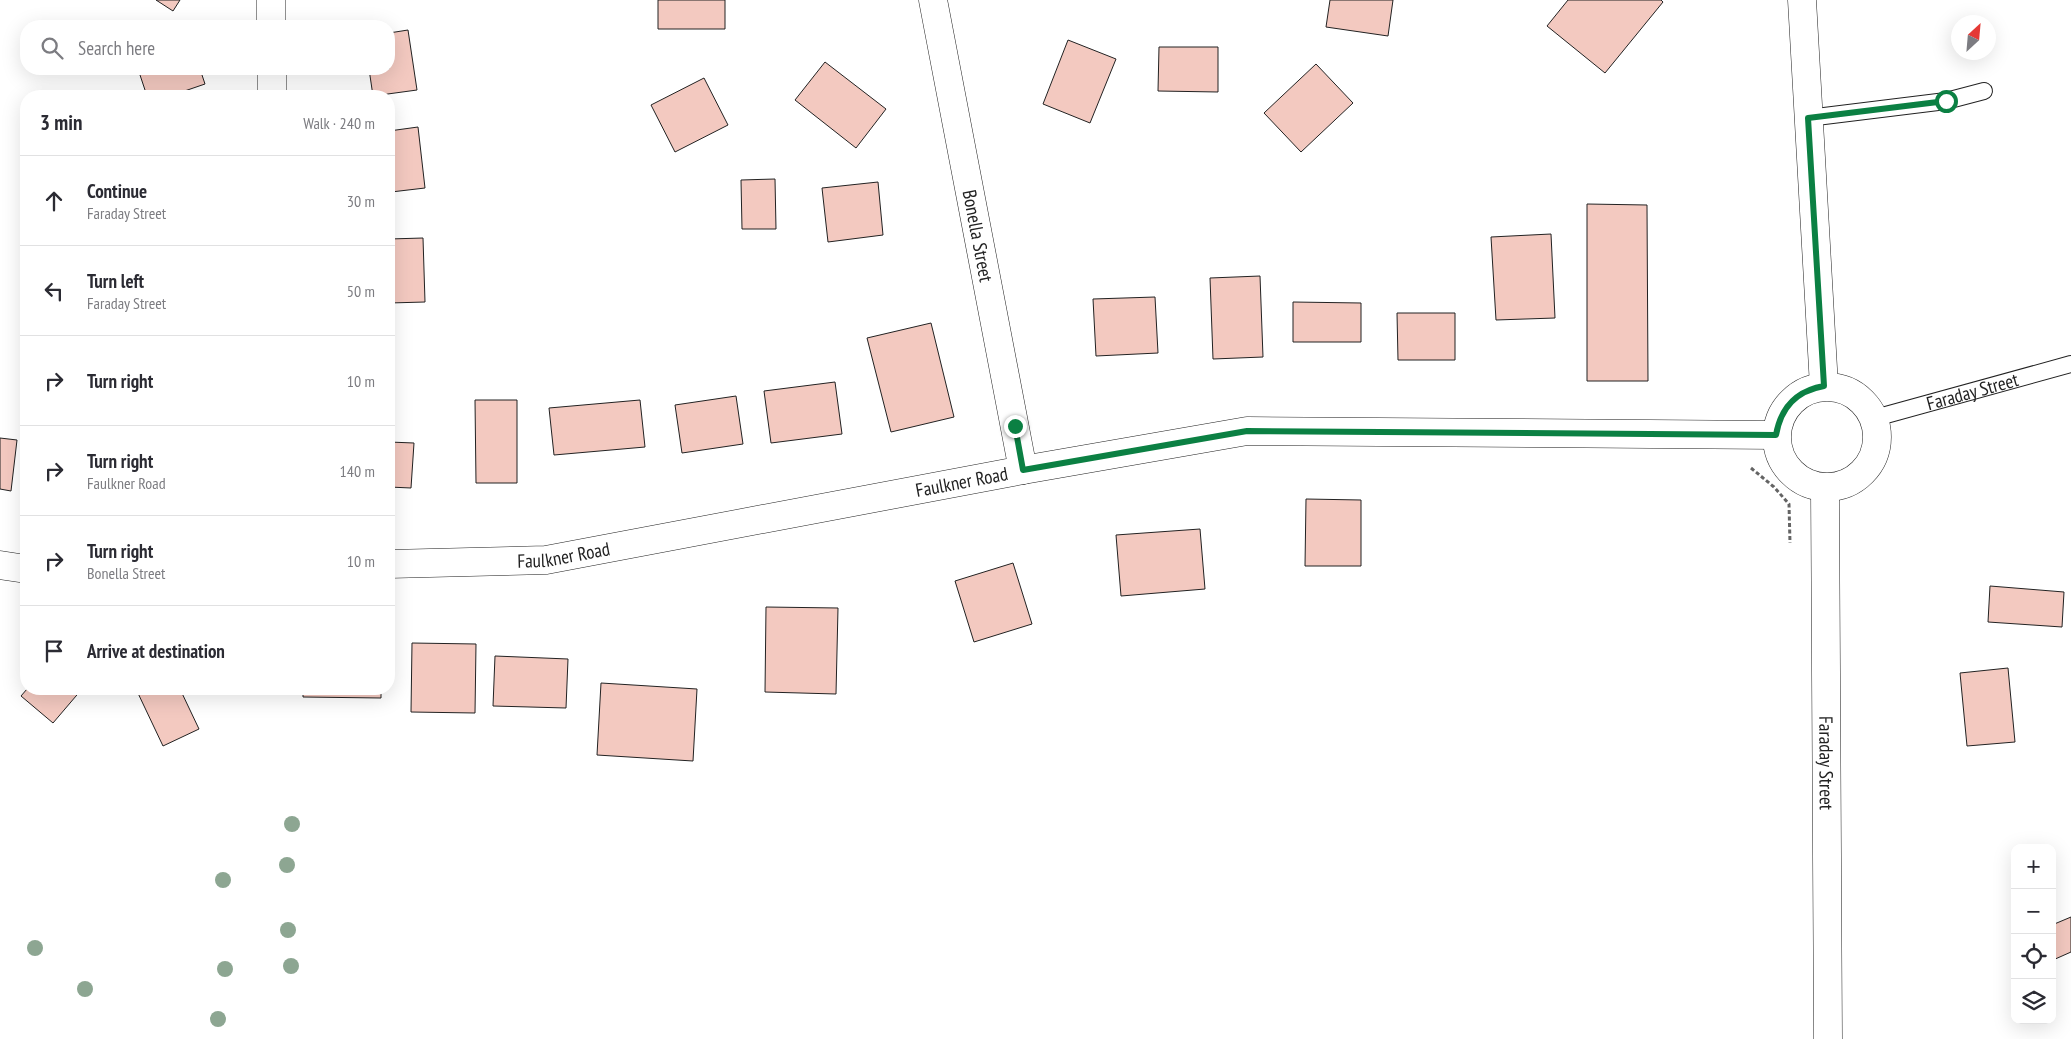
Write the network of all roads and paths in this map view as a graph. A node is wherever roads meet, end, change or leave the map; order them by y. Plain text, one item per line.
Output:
1 (270, 0) edge
2 (933, 0) edge
3 (1802, 0) edge
4 (271, 20) edge
5 (272, 75) edge
6 (272, 90) edge
7 (1984, 91) dead end
8 (1808, 118) junction
9 (2071, 364) edge
10 (1824, 386) junction
11 (1875, 418) junction
12 (1776, 435) junction
13 (1747, 466) dead end
14 (1023, 470) junction
15 (1825, 488) junction
16 (1790, 544) dead end
17 (395, 564) edge
18 (0, 565) edge
19 (20, 568) edge
20 (1828, 1039) edge

1 - 4 street
2 - 14 street, Bonella Street
3 - 8 street
5 - 6 street
7 - 8 lane
8 - 10 street
9 - 11 lane, Faraday Street
10 - 11 street
10 - 12 street
11 - 15 street
12 - 14 street, Faulkner Road
12 - 15 street
13 - 16 path
14 - 17 street, Faulkner Road
15 - 20 street, Faraday Street
18 - 19 street

